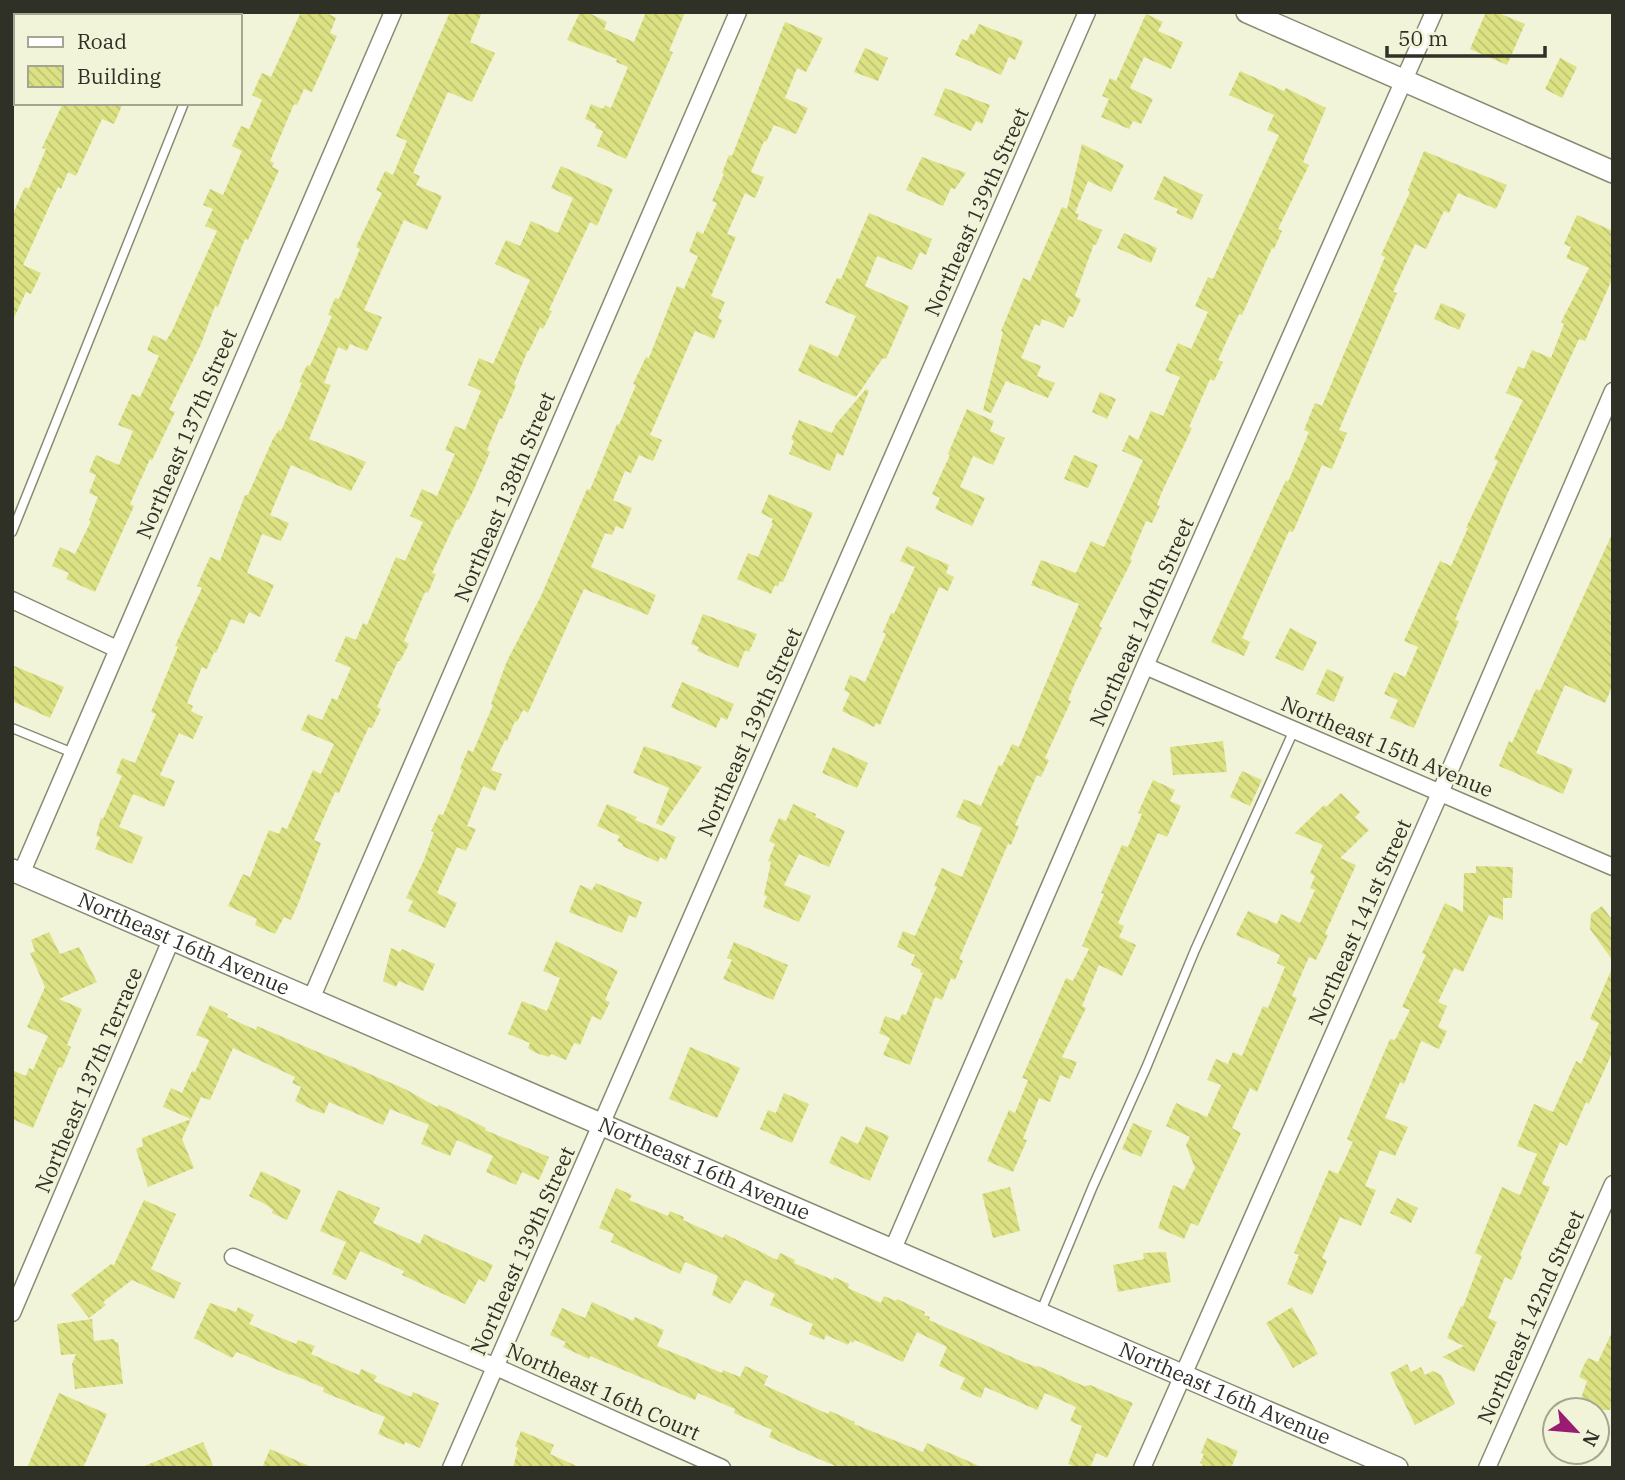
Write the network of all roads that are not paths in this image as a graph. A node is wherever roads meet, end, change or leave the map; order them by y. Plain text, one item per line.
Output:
1 (393, 12) edge
2 (738, 12) edge
3 (1087, 12) edge
4 (1247, 12) edge
5 (1434, 12) edge
6 (1404, 81) junction
7 (183, 105) edge
8 (1613, 172) edge
9 (1613, 391) edge
10 (12, 532) edge
11 (12, 600) edge
12 (117, 649) junction
13 (1145, 666) junction
14 (12, 728) edge
15 (1294, 730) junction
16 (73, 753) junction
17 (1440, 793) junction
18 (1613, 867) edge
19 (17, 872) edge
20 (171, 940) junction
21 (311, 999) junction
22 (601, 1124) junction
23 (1613, 1184) edge
24 (892, 1251) junction
25 (233, 1257) dead end
26 (12, 1313) edge
27 (1040, 1314) junction
28 (496, 1367) junction
29 (1182, 1376) junction
30 (451, 1468) edge
31 (722, 1468) edge
32 (1142, 1468) edge
33 (1397, 1468) edge
34 (1487, 1468) edge

1 - 12 street, Northeast 137th Street
2 - 21 street, Northeast 138th Street
3 - 22 street, Northeast 139th Street
4 - 6 street
5 - 6 street, Northeast 140th Street
6 - 8 street
6 - 13 street, Northeast 140th Street
7 - 10 lane
9 - 17 street, Northeast 141st Street
11 - 12 street
12 - 16 street, Northeast 137th Street
13 - 15 street, Northeast 15th Avenue
13 - 24 street, Northeast 140th Street
14 - 16 lane
15 - 17 street, Northeast 15th Avenue
15 - 27 lane
16 - 19 street, Northeast 137th Street
17 - 18 street, Northeast 15th Avenue
17 - 29 street, Northeast 141st Street
19 - 20 street, Northeast 16th Avenue
20 - 21 street, Northeast 16th Avenue
20 - 26 street, Northeast 137th Terrace
21 - 22 street, Northeast 16th Avenue
22 - 24 street, Northeast 16th Avenue
22 - 28 street, Northeast 139th Street
23 - 34 street, Northeast 142nd Street
24 - 27 street, Northeast 16th Avenue
25 - 28 street, Northeast 16th Court
27 - 29 street, Northeast 16th Avenue
28 - 30 street, Northeast 139th Street
28 - 31 street, Northeast 16th Court
29 - 32 street, Northeast 141st Street
29 - 33 street, Northeast 16th Avenue

